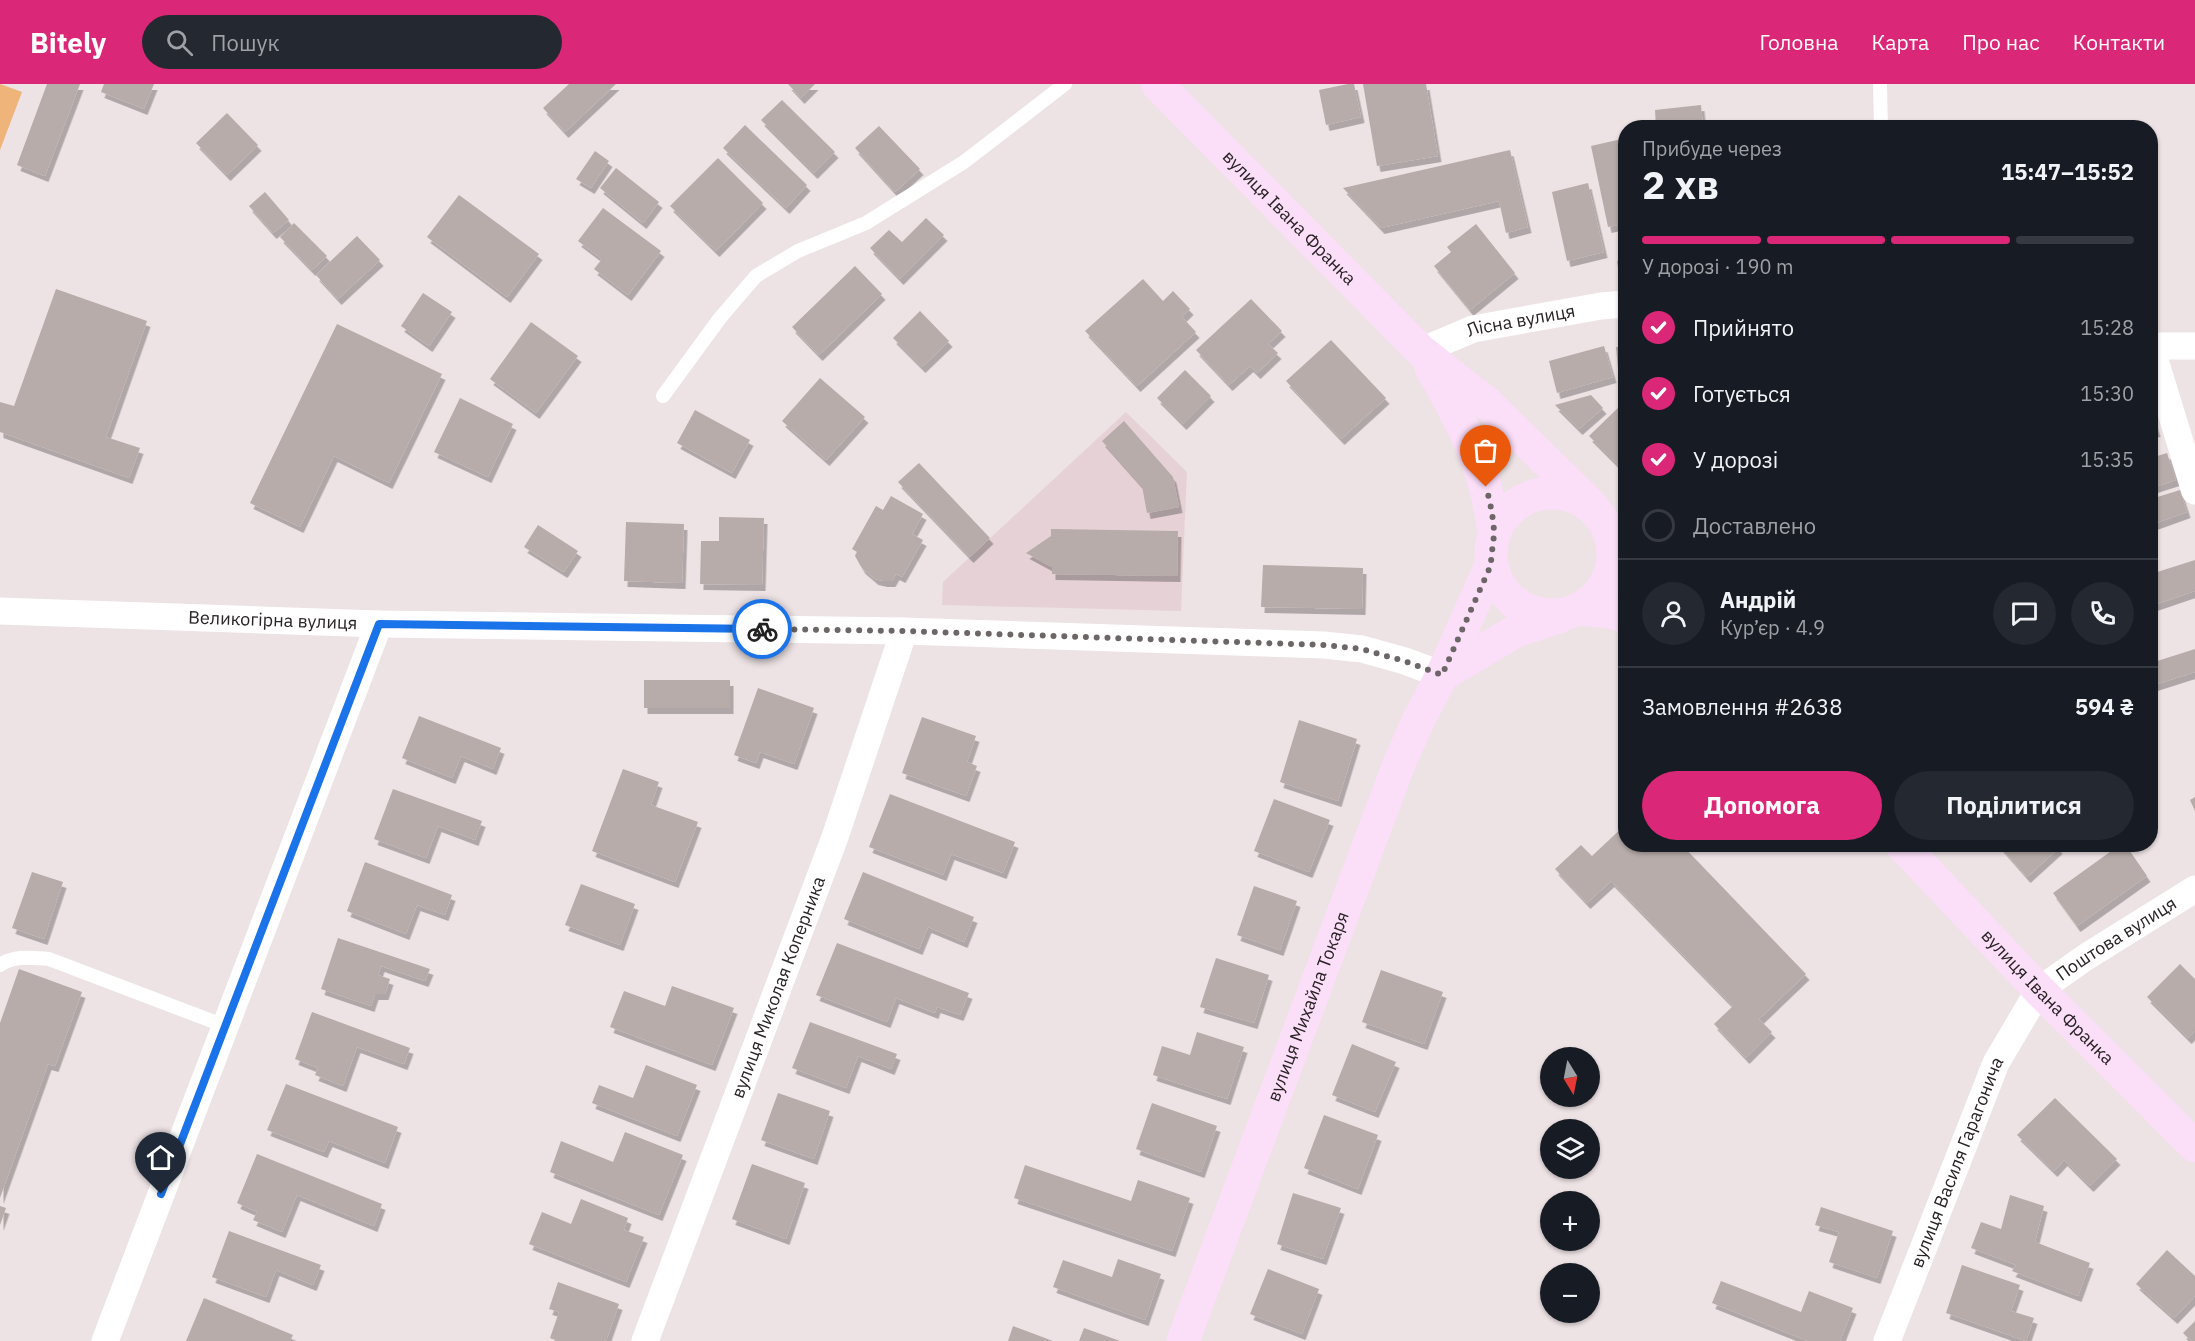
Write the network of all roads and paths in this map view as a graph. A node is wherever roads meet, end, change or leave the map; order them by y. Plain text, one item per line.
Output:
1 (1065, 84) edge
2 (1157, 84) edge
3 (1880, 84) edge
4 (1881, 120) edge
5 (1618, 305) edge
6 (2158, 346) edge
7 (2195, 346) edge
8 (1421, 351) junction
9 (2158, 369) edge
10 (663, 396) dead end
11 (2195, 491) edge
12 (1597, 512) junction
13 (1494, 533) junction
14 (1618, 533) edge
15 (1491, 565) junction
16 (0, 611) edge
17 (1572, 612) junction
18 (1618, 614) edge
19 (379, 624) junction
20 (904, 631) junction
21 (1442, 675) junction
22 (1909, 852) edge
23 (2195, 889) edge
24 (0, 965) edge
25 (2039, 990) junction
26 (225, 1026) junction
27 (2195, 1146) edge
28 (105, 1341) edge
29 (645, 1341) edge
30 (1183, 1341) edge
31 (1887, 1341) edge

1 - 10 lane
2 - 8 main road, вулиця Івана Франка
3 - 4 lane
5 - 8 street, Лісна вулиця
6 - 7 street
8 - 12 main road, вулиця Івана Франка
8 - 13 main road, вулиця Івана Франка
9 - 11 street
12 - 13 main road
12 - 14 main road, вулиця Івана Франка
12 - 17 main road
13 - 15 main road
15 - 17 main road
15 - 21 main road, вулиця Михайла Токаря
16 - 19 street, Великогірна вулиця
17 - 18 main road
17 - 21 main road
19 - 20 street, Великогірна вулиця
19 - 26 street
20 - 21 street, Великогірна вулиця
20 - 29 street, вулиця Миколая Коперника
21 - 30 main road, вулиця Михайла Токаря
22 - 25 main road, вулиця Івана Франка
23 - 25 street, Поштова вулиця
24 - 26 lane
25 - 27 main road, вулиця Івана Франка
25 - 31 street, вулиця Василя Гарагонича
26 - 28 street

